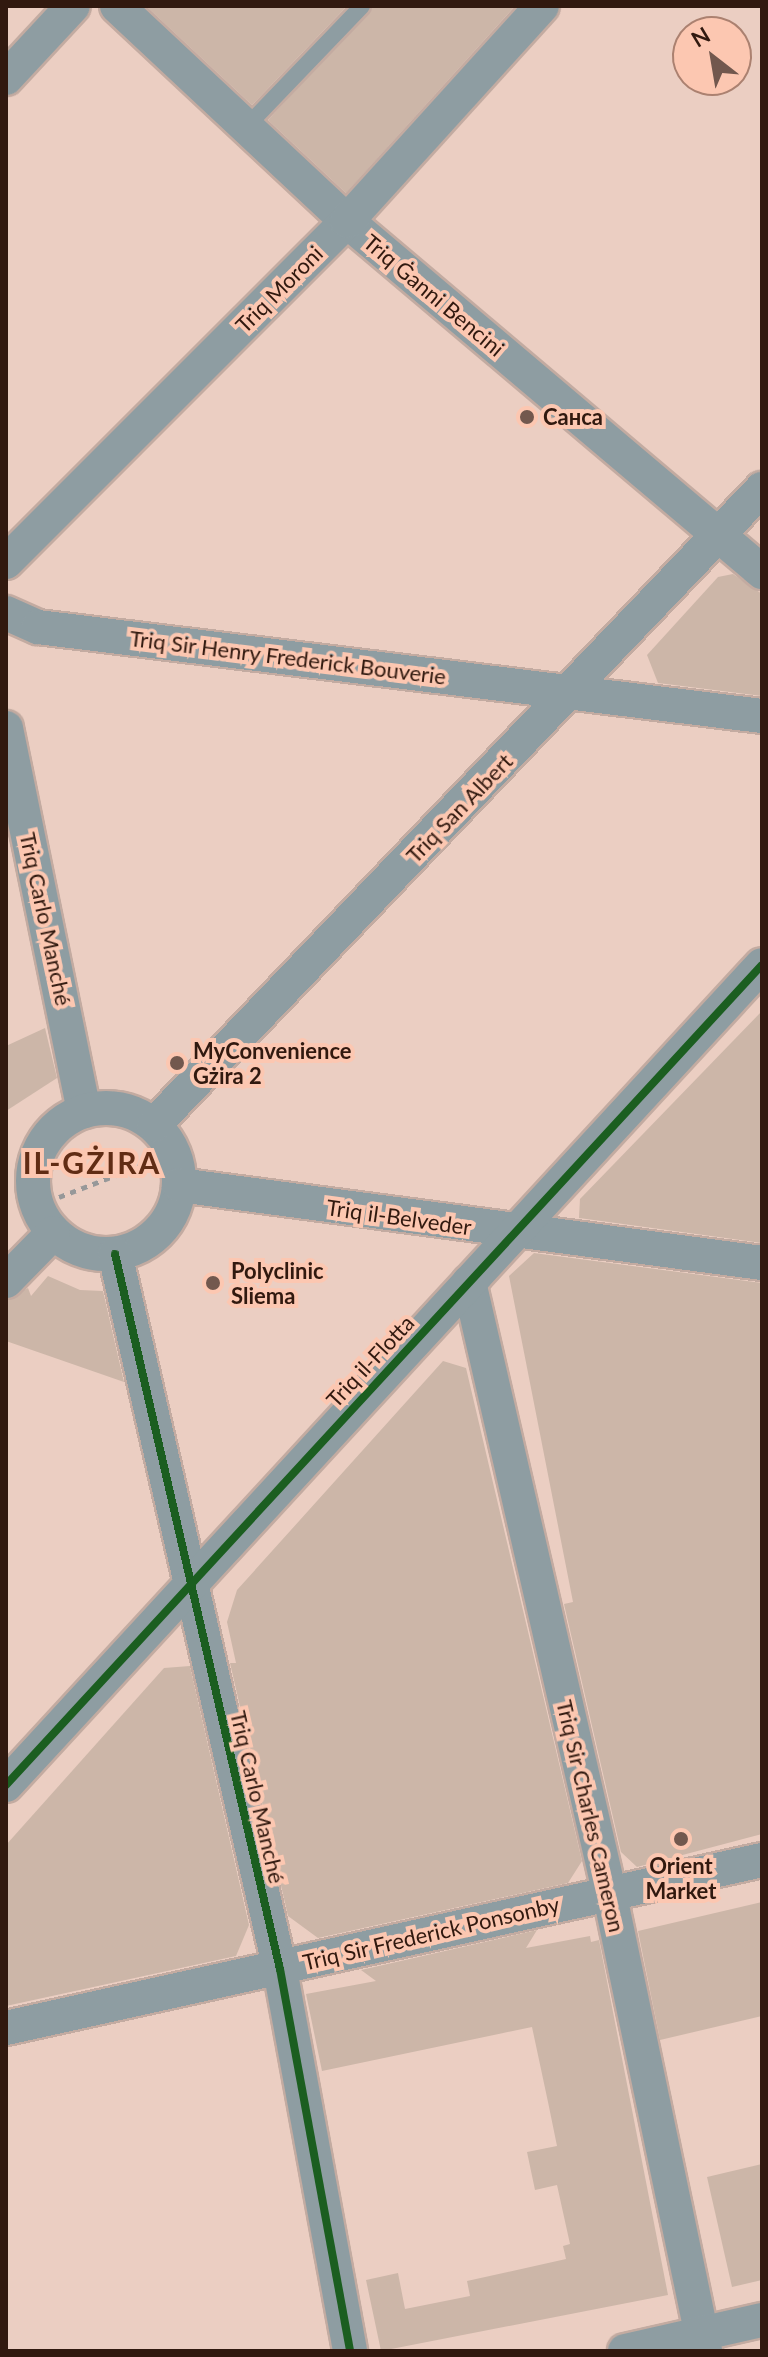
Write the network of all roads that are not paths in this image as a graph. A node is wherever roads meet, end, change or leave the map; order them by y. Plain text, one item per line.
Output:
1 (73, 6) edge
2 (117, 6) edge
3 (362, 6) edge
4 (542, 6) edge
5 (6, 78) edge
6 (247, 126) junction
7 (347, 221) junction
8 (762, 489) edge
9 (719, 536) junction
10 (6, 562) edge
11 (762, 572) edge
12 (6, 613) edge
13 (571, 692) junction
14 (762, 716) edge
15 (6, 728) edge
16 (762, 965) edge
17 (84, 1111) junction
18 (154, 1125) junction
19 (176, 1168) junction
20 (32, 1200) edge
21 (514, 1234) junction
22 (115, 1254) junction
23 (762, 1263) edge
24 (6, 1281) edge
25 (469, 1282) junction
26 (189, 1580) junction
27 (6, 1785) edge
28 (762, 1860) edge
29 (609, 1891) junction
30 (280, 1969) junction
31 (6, 2028) edge
32 (762, 2320) edge
33 (703, 2342) edge
34 (350, 2351) edge
35 (625, 2351) edge

1 - 5 street
2 - 6 street, Triq Ġanni Bencini
3 - 6 lane
4 - 7 street, Triq Moroni
6 - 7 street, Triq Ġanni Bencini
7 - 9 street, Triq Ġanni Bencini
7 - 10 street, Triq Moroni
8 - 9 street, Triq San Albert
9 - 11 street, Triq Ġanni Bencini
9 - 13 street, Triq San Albert
12 - 13 street, Triq Sir Henry Frederick Bouverie
13 - 14 street, Triq Sir Henry Frederick Bouverie
13 - 18 street, Triq San Albert
15 - 17 street, Triq Carlo Manché
16 - 21 street, Triq il-Flotta
17 - 18 street
17 - 20 street
18 - 19 street
19 - 21 street, Triq il-Belveder
19 - 22 street
20 - 22 street
20 - 24 street
21 - 23 street, Triq il-Belveder
21 - 25 street, Triq il-Flotta
22 - 26 street, Triq Carlo Manché
25 - 26 street, Triq il-Flotta
25 - 29 street, Triq Sir Charles Cameron
26 - 27 street, Triq il-Flotta
26 - 30 street, Triq Carlo Manché
28 - 29 street, Triq Sir Frederick Ponsonby
29 - 30 street, Triq Sir Frederick Ponsonby
29 - 33 street, Triq Sir Charles Cameron
30 - 31 street, Triq Sir Frederick Ponsonby
30 - 34 street, Triq Carlo Manché
32 - 33 street
33 - 35 street

